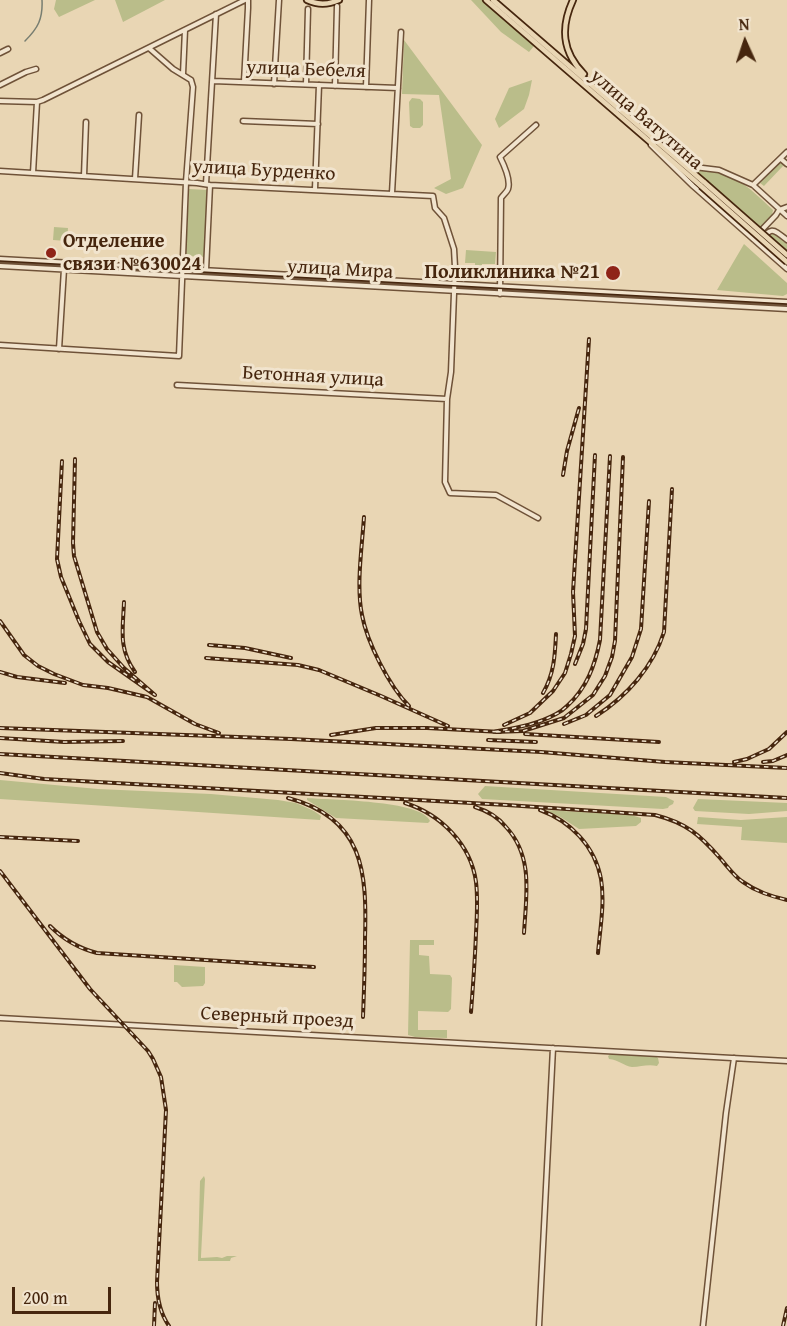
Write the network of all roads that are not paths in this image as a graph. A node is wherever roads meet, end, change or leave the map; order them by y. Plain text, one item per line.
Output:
1 (246, 0) edge
2 (279, 0) edge
3 (307, 0) edge
4 (339, 0) edge
5 (369, 0) edge
6 (486, 0) edge
7 (494, 0) edge
8 (573, 0) edge
9 (337, 6) dead end
10 (308, 9) dead end
11 (216, 14) junction
12 (185, 29) junction
13 (401, 32) dead end
14 (149, 48) junction
15 (8, 49) dead end
16 (0, 53) edge
17 (36, 69) dead end
18 (183, 75) junction
19 (213, 81) junction
20 (244, 82) junction
21 (274, 84) junction
22 (306, 84) junction
23 (0, 85) edge
24 (319, 85) junction
25 (335, 86) junction
26 (366, 87) junction
27 (595, 87) junction
28 (398, 88) junction
29 (0, 101) edge
30 (37, 102) junction
31 (139, 115) dead end
32 (243, 121) dead end
33 (86, 122) dead end
34 (318, 124) junction
35 (536, 125) dead end
36 (648, 142) junction
37 (787, 152) edge
38 (781, 159) junction
39 (787, 164) edge
40 (685, 165) junction
41 (0, 171) edge
42 (33, 173) junction
43 (84, 176) junction
44 (135, 179) junction
45 (186, 182) junction
46 (208, 184) junction
47 (703, 185) junction
48 (753, 185) junction
49 (315, 189) junction
50 (392, 194) junction
51 (787, 207) edge
52 (779, 210) junction
53 (787, 216) edge
54 (753, 239) junction
55 (787, 240) edge
56 (758, 243) junction
57 (787, 255) edge
58 (0, 259) edge
59 (787, 262) edge
60 (0, 266) edge
61 (64, 269) junction
62 (182, 269) junction
63 (787, 269) edge
64 (206, 270) junction
65 (181, 276) junction
66 (454, 284) junction
67 (500, 286) junction
68 (453, 291) junction
69 (500, 294) junction
70 (704, 297) junction
71 (787, 302) edge
72 (704, 305) junction
73 (787, 309) edge
74 (0, 345) edge
75 (59, 349) junction
76 (177, 385) dead end
77 (447, 399) junction
78 (538, 518) dead end
79 (0, 1018) edge
80 (553, 1048) junction
81 (734, 1058) junction
82 (787, 1060) edge
83 (539, 1326) edge
84 (703, 1326) edge

1 - 11 street
1 - 20 street
2 - 21 street
3 - 4 main road
5 - 26 street
6 - 36 main road, улица Ватутина
7 - 27 main road, улица Ватутина
8 - 27 main road
9 - 25 street
10 - 22 street
11 - 12 street
11 - 19 street
12 - 14 street
12 - 18 street
13 - 28 street
14 - 18 street
14 - 30 street
15 - 16 street
17 - 23 street
18 - 45 street
19 - 20 street, улица Бебеля
19 - 46 street
20 - 21 street, улица Бебеля
21 - 22 street, улица Бебеля
22 - 24 street, улица Бебеля
24 - 25 street, улица Бебеля
24 - 34 street
25 - 26 street, улица Бебеля
26 - 28 street, улица Бебеля
27 - 40 main road, улица Ватутина
28 - 50 street
29 - 30 street
30 - 42 street
31 - 44 street
32 - 34 street
33 - 43 street
34 - 49 street
35 - 67 street
36 - 47 main road, улица Ватутина
36 - 54 street
37 - 38 street
38 - 39 street
38 - 48 street
40 - 47 main road, улица Ватутина
40 - 48 street
41 - 42 street, улица Бурденко
42 - 43 street, улица Бурденко
43 - 44 street, улица Бурденко
44 - 45 street, улица Бурденко
45 - 46 street, улица Бурденко
45 - 62 street
46 - 49 street, улица Бурденко
46 - 64 street
47 - 57 main road, улица Ватутина, bridge
47 - 59 main road, улица Ватутина, bridge
48 - 52 street
49 - 50 street, улица Бурденко
50 - 66 street, улица Бурденко
51 - 52 street
52 - 53 street
52 - 54 street
54 - 56 street
55 - 56 street
56 - 63 street
58 - 62 street, улица Мира
60 - 61 street, улица Мира
61 - 65 street, улица Мира
61 - 75 street
62 - 64 street, улица Мира
62 - 65 street
64 - 66 street, улица Мира
65 - 68 street, улица Мира
65 - 75 street
66 - 67 street, улица Мира
66 - 68 street
67 - 69 street
67 - 70 street, улица Мира
68 - 69 street, улица Мира
68 - 77 street
69 - 72 street, улица Мира
70 - 71 street, улица Мира
70 - 72 street
72 - 73 street, улица Мира
74 - 75 street
76 - 77 street, Бетонная улица
77 - 78 street
79 - 80 street, Северный проезд
80 - 81 street, Северный проезд
80 - 83 street
81 - 82 street, Северный проезд
81 - 84 street

